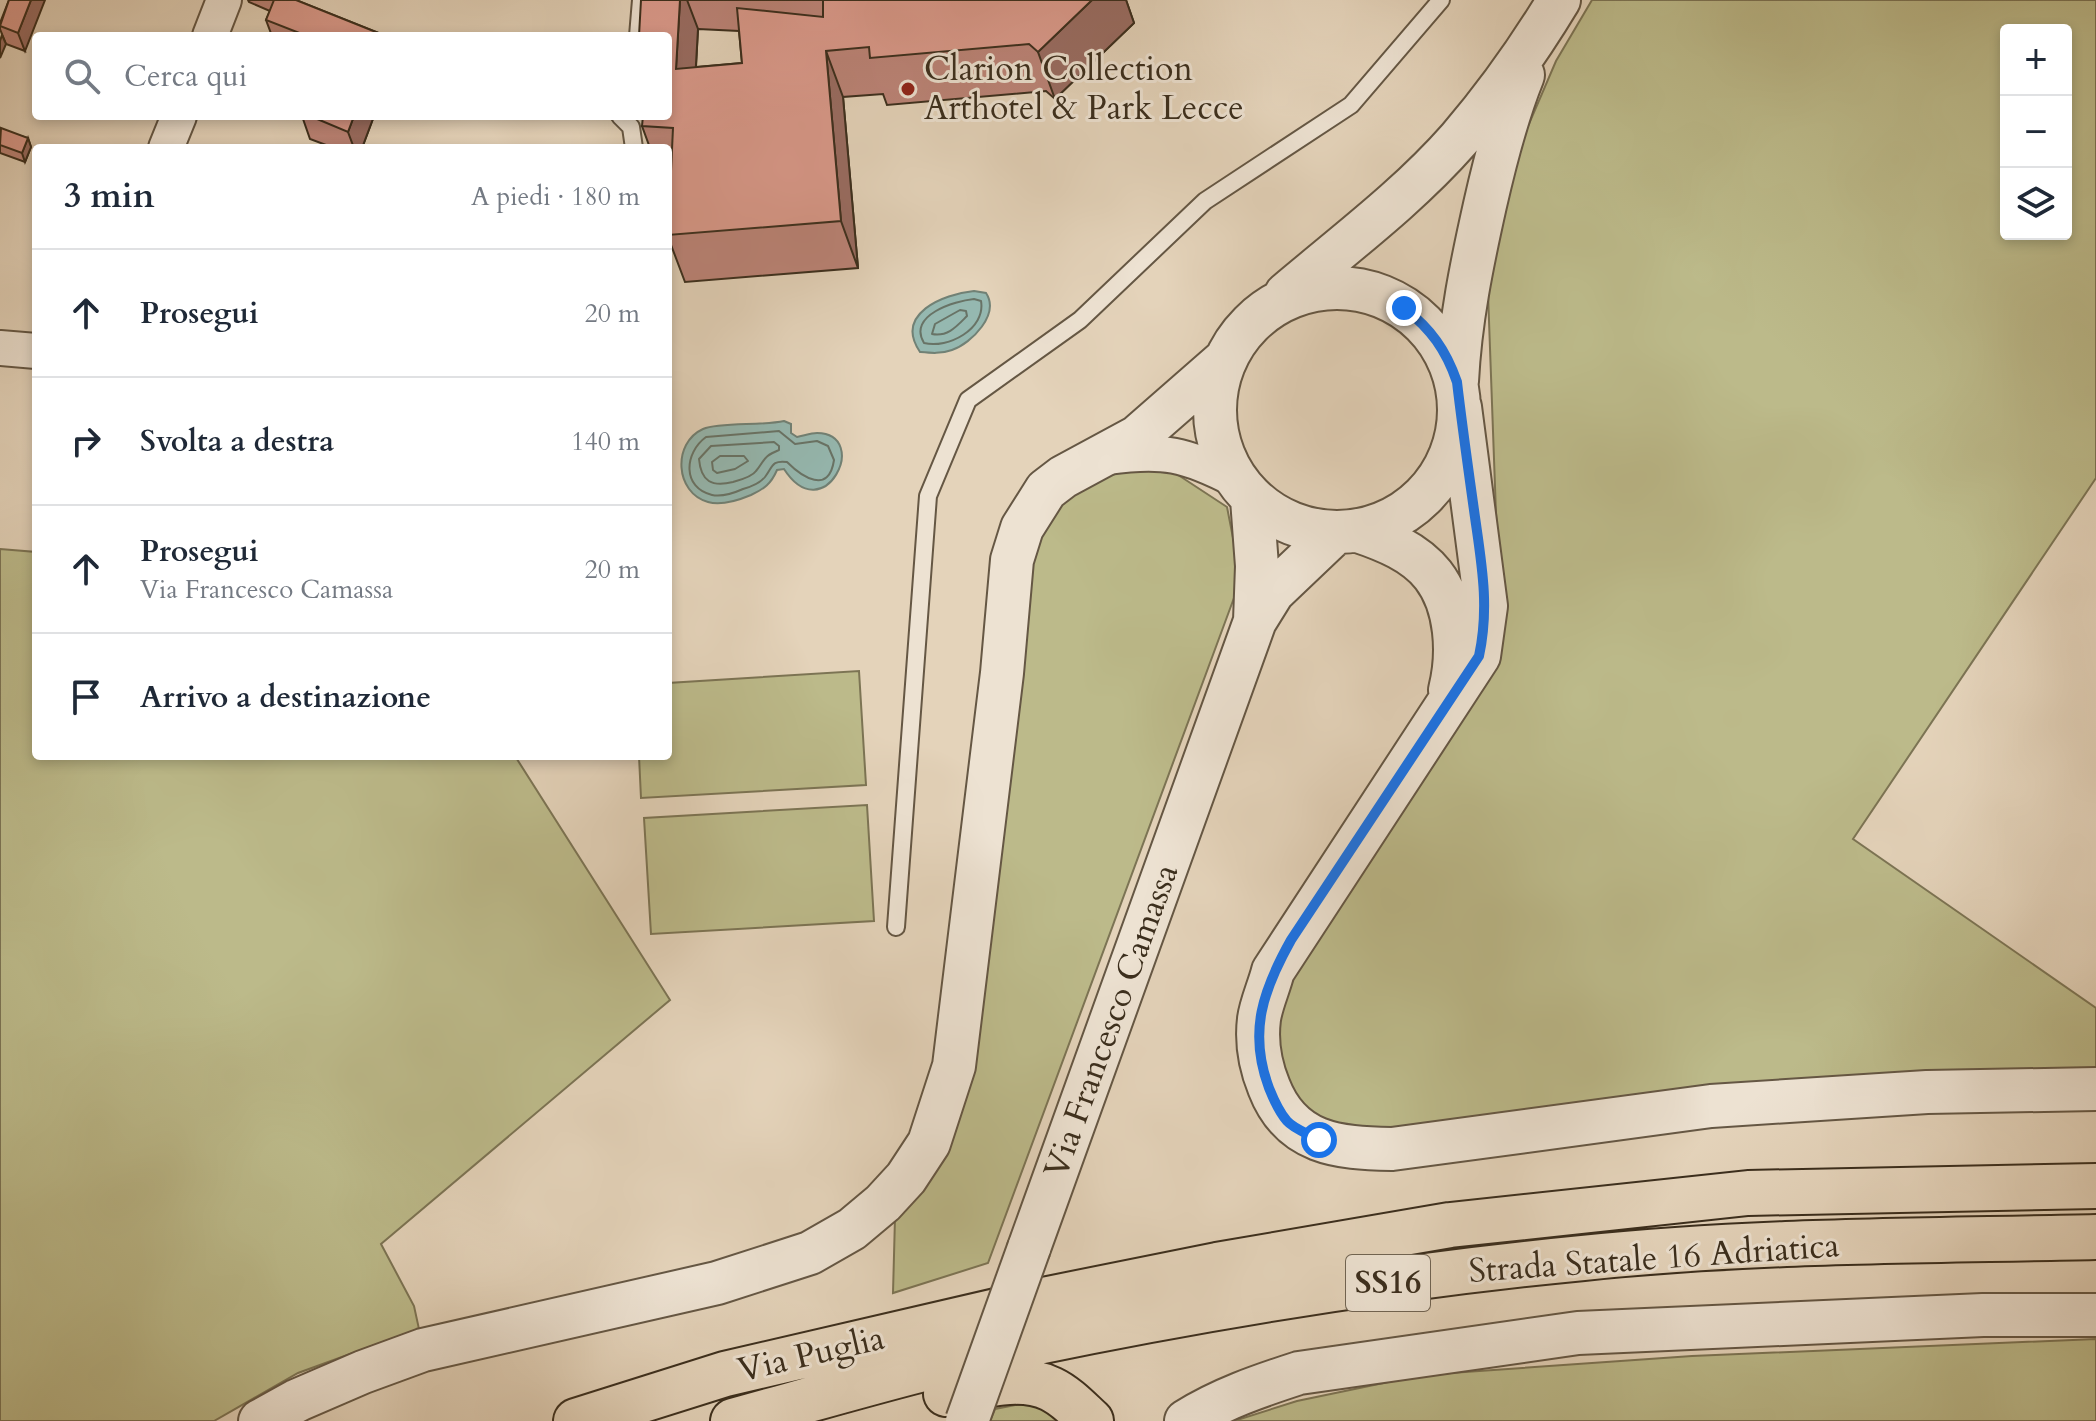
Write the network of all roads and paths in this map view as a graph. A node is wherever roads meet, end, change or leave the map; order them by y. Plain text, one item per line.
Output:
1 (224, 0) edge
2 (641, 0) edge
3 (1441, 0) edge
4 (1552, 12) edge
5 (212, 32) edge
6 (638, 32) edge
7 (177, 120) edge
8 (627, 120) edge
9 (168, 144) edge
10 (633, 144) edge
11 (1273, 305) junction
12 (0, 348) edge
13 (32, 351) edge
14 (1225, 360) junction
15 (1458, 394) junction
16 (1099, 458) junction
17 (1244, 489) junction
18 (1347, 532) junction
19 (1255, 621) junction
20 (1445, 707) junction
21 (896, 927) dead end
22 (2096, 1089) edge
23 (2096, 1186) edge
24 (2096, 1237) edge
25 (1048, 1299) joint
26 (2096, 1315) edge
27 (1026, 1345) joint
28 (260, 1421) edge
29 (576, 1421) edge
30 (733, 1421) edge
31 (831, 1421) edge
32 (967, 1421) edge
33 (1091, 1421) edge
34 (1186, 1421) edge

1 - 5 street
2 - 6 lane
3 - 21 lane
4 - 11 street, Via Francesco Camassa
4 - 15 street, Via Francesco Camassa
7 - 9 street
8 - 10 lane
11 - 14 street, Via Francesco Camassa
11 - 15 street, Via Francesco Camassa
12 - 13 street
14 - 16 street
14 - 17 street, Via Francesco Camassa
15 - 18 street, Via Francesco Camassa
15 - 20 street
16 - 17 street
16 - 28 street
17 - 18 street
17 - 19 street, Via Francesco Camassa
18 - 19 street, Via Francesco Camassa
18 - 20 street
19 - 32 street, Via Francesco Camassa, bridge
20 - 22 street
23 - 25 highway, Strada Statale 16 Adriatica / SS16
24 - 27 highway, Strada Statale 16 Adriatica / SS16
25 - 29 highway, Via Puglia / SS16
26 - 34 street
27 - 30 highway, Via Puglia / SS16
31 - 33 highway

